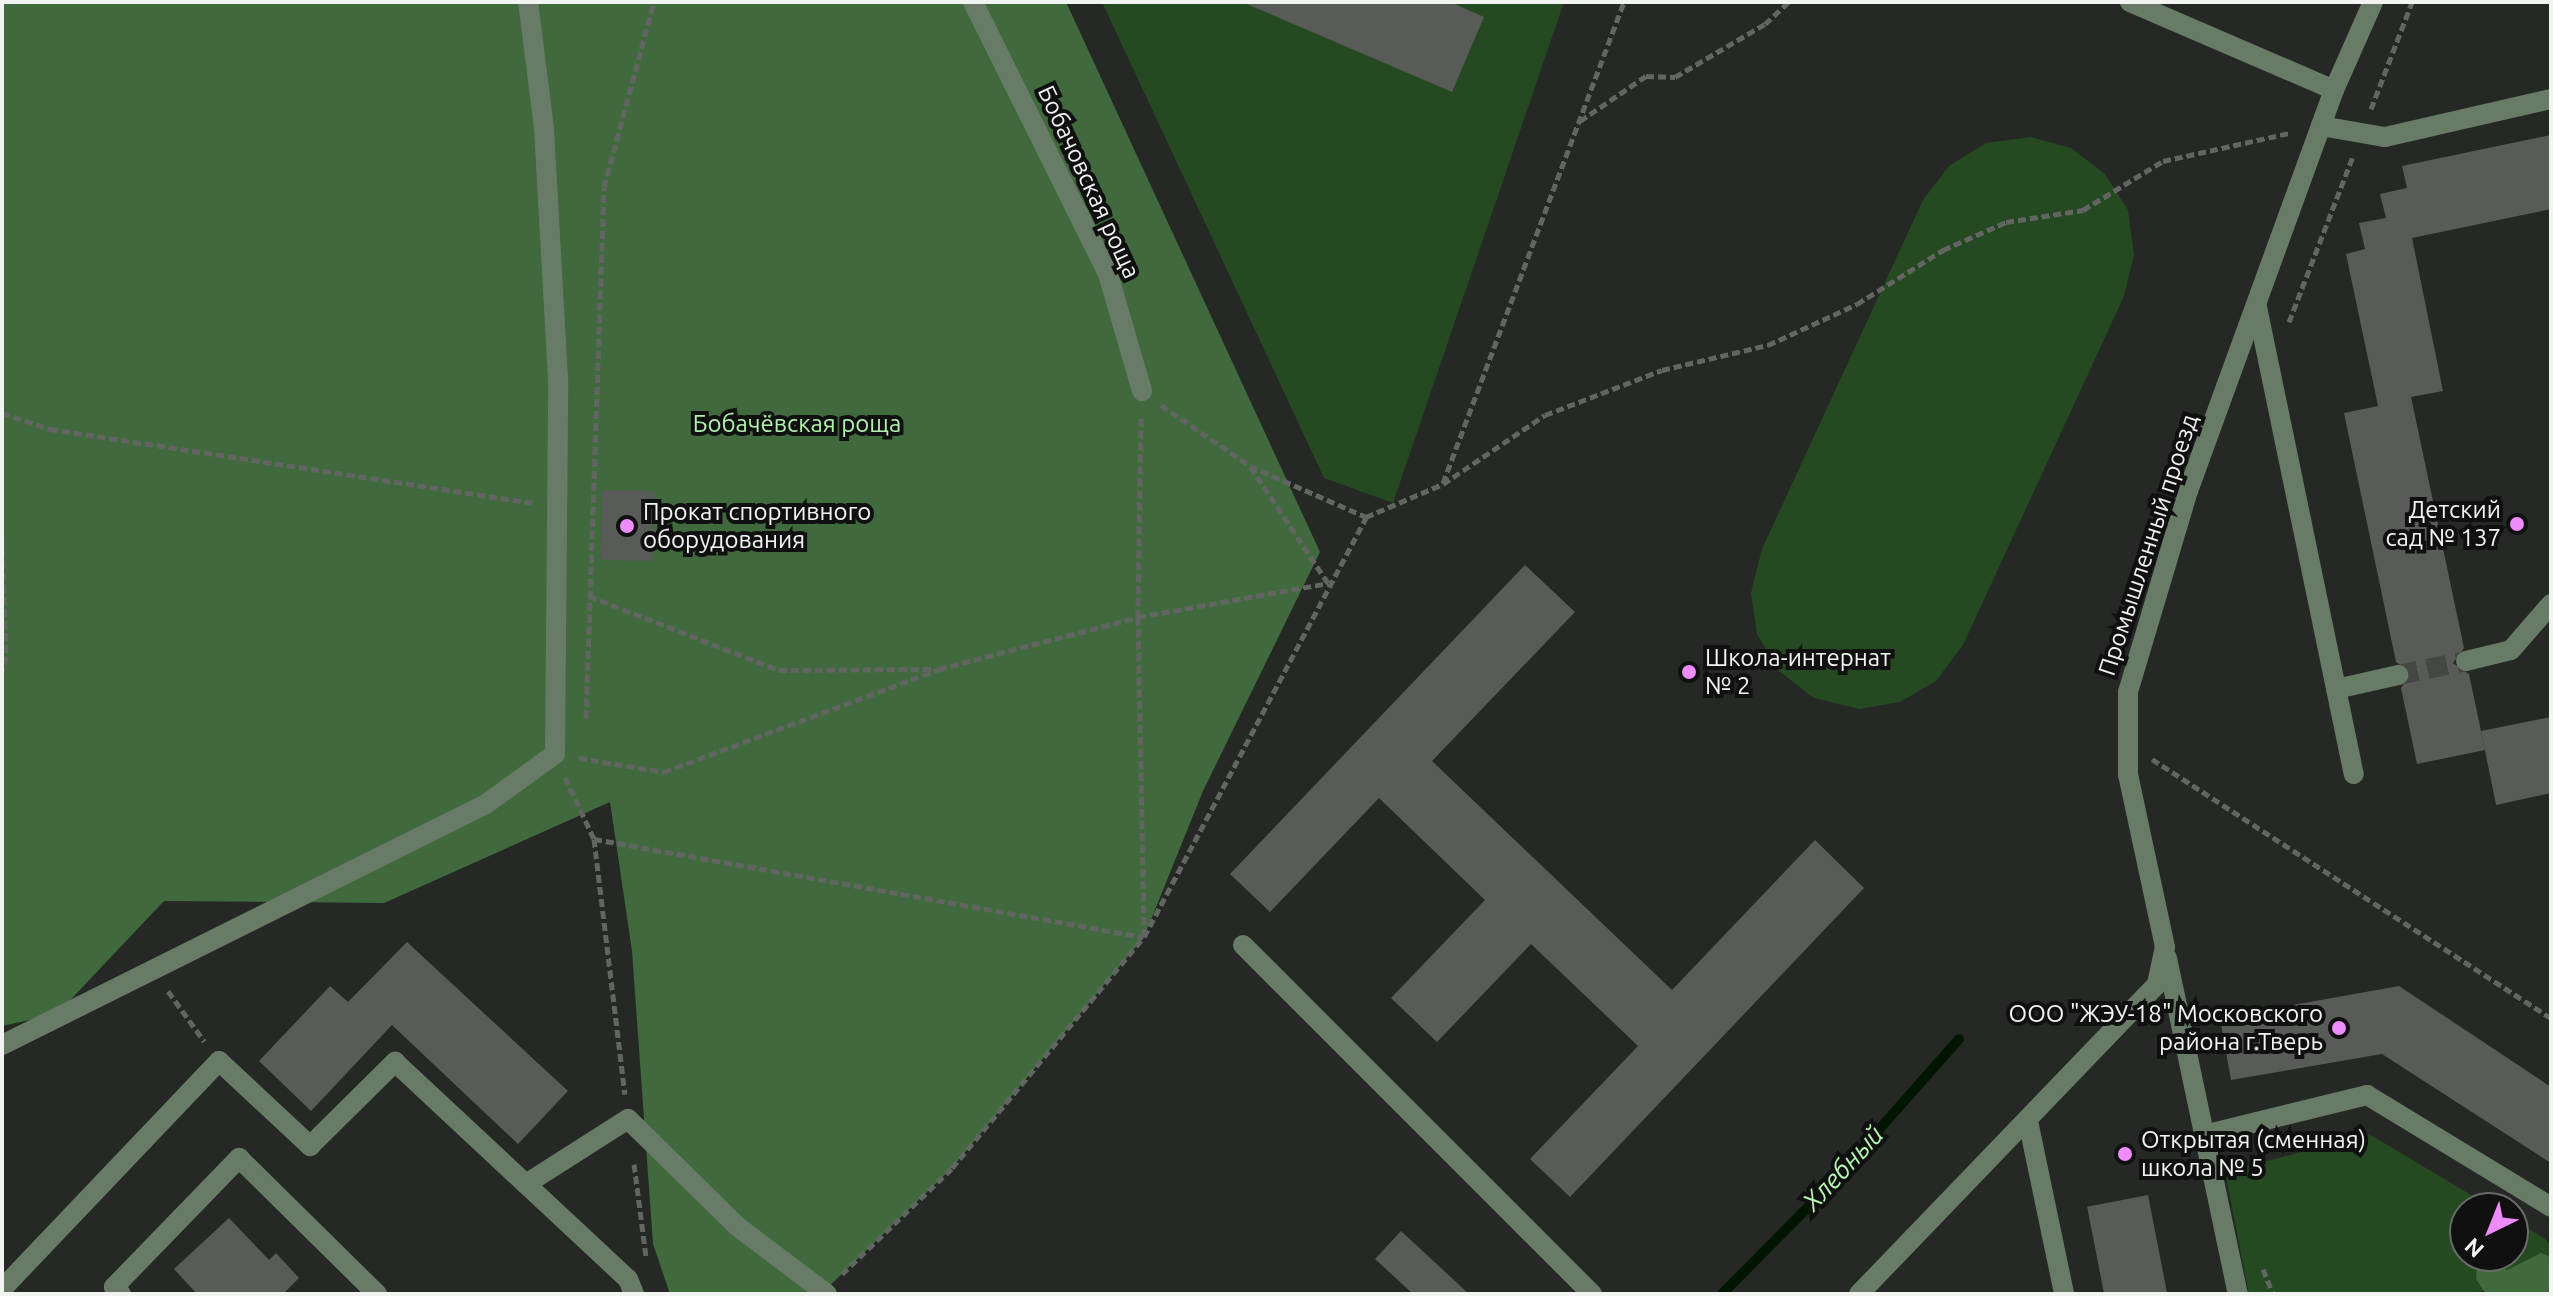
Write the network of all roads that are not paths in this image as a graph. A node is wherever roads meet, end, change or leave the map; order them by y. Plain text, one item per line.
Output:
1 (528, 2) edge
2 (973, 2) edge
3 (2130, 2) edge
4 (2373, 2) edge
5 (2334, 90) junction
6 (2551, 99) edge
7 (2321, 126) junction
8 (2257, 307) junction
9 (1142, 391) road end
10 (2551, 604) edge
11 (2466, 661) tunnel mouth
12 (2398, 675) tunnel mouth
13 (2336, 689) junction
14 (2354, 774) dead end
15 (1243, 945) dead end
16 (2165, 947) junction
17 (2, 1045) edge
18 (2028, 1121) junction
19 (2204, 1135) junction
20 (526, 1184) junction
21 (2551, 1207) edge
22 (2, 1289) edge
23 (825, 1293) edge
24 (121, 1294) edge
25 (377, 1294) edge
26 (634, 1294) edge
27 (1592, 1294) edge
28 (1859, 1294) edge
29 (2064, 1294) edge
30 (2238, 1294) edge

1 - 17 street
2 - 9 street, Бобачовская роща
3 - 5 street
4 - 5 street, Промышленный проезд
5 - 7 street, Промышленный проезд
6 - 7 street
7 - 8 street, Промышленный проезд
8 - 13 street
8 - 16 street, Промышленный проезд
10 - 11 street
12 - 13 street
13 - 14 street
15 - 27 street
16 - 18 street, Промышленный проезд
16 - 19 street
18 - 28 street, Промышленный проезд
18 - 29 street
19 - 21 street
19 - 30 street
20 - 22 street
20 - 23 street
20 - 26 street
24 - 25 street

